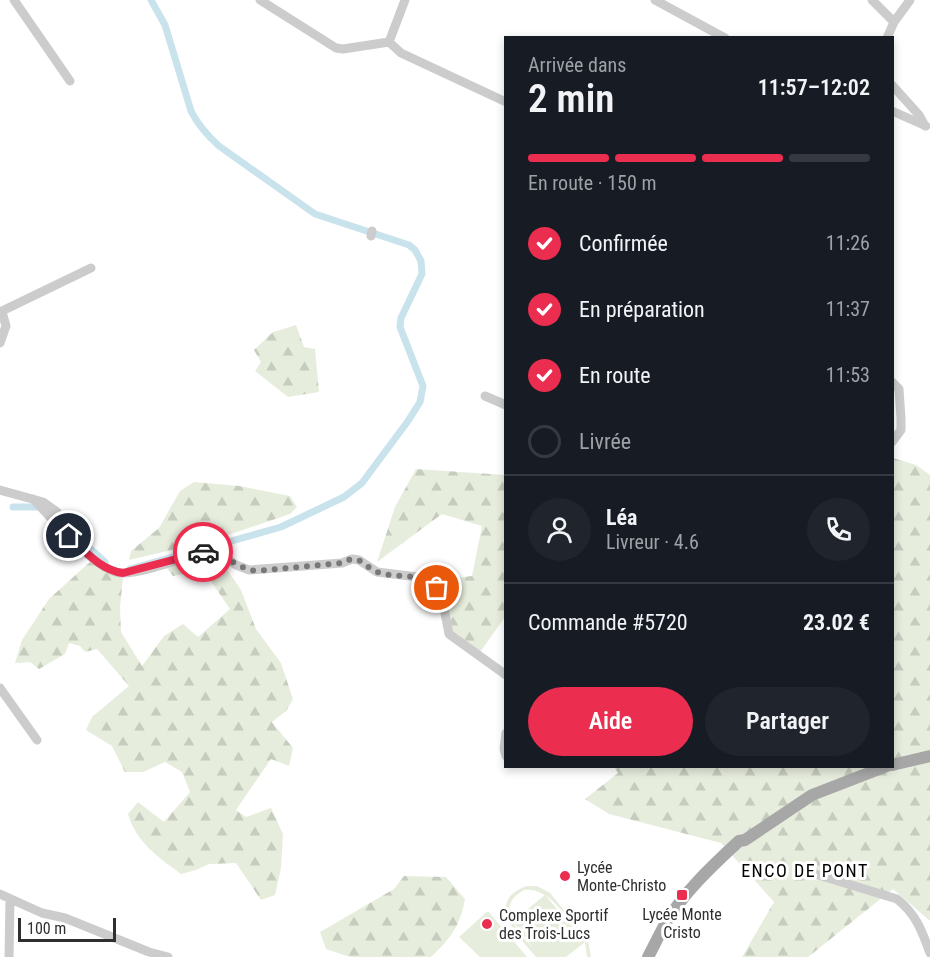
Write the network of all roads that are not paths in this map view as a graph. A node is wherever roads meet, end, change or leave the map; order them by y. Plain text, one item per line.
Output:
1 (14, 0) edge
2 (260, 0) edge
3 (405, 0) edge
4 (655, 0) edge
5 (872, 0) edge
6 (910, 0) edge
7 (894, 22) junction
8 (721, 36) edge
9 (888, 36) edge
10 (389, 42) junction
11 (70, 81) dead end
12 (894, 87) edge
13 (504, 101) edge
14 (894, 112) edge
15 (928, 128) edge
16 (92, 268) dead end
17 (1, 312) edge
18 (0, 343) edge
19 (894, 384) edge
20 (485, 396) dead end
21 (504, 404) edge
22 (894, 439) edge
23 (0, 490) edge
24 (504, 674) edge
25 (0, 688) edge
26 (37, 740) dead end
27 (930, 756) edge
28 (894, 765) edge
29 (881, 768) edge
30 (812, 873) dead end
31 (0, 894) edge
32 (10, 899) junction
33 (930, 953) edge
34 (9, 957) edge
35 (168, 957) edge
36 (648, 957) edge

1 - 11 street
2 - 10 street
3 - 10 street
4 - 8 street
5 - 7 street
6 - 7 street
7 - 9 street
10 - 13 street
12 - 15 street
14 - 15 street
16 - 17 street
17 - 18 street
19 - 22 street
20 - 21 street
23 - 24 street
25 - 26 street
27 - 28 main road
29 - 36 main road
30 - 33 street
31 - 32 street
32 - 34 street
32 - 35 street

